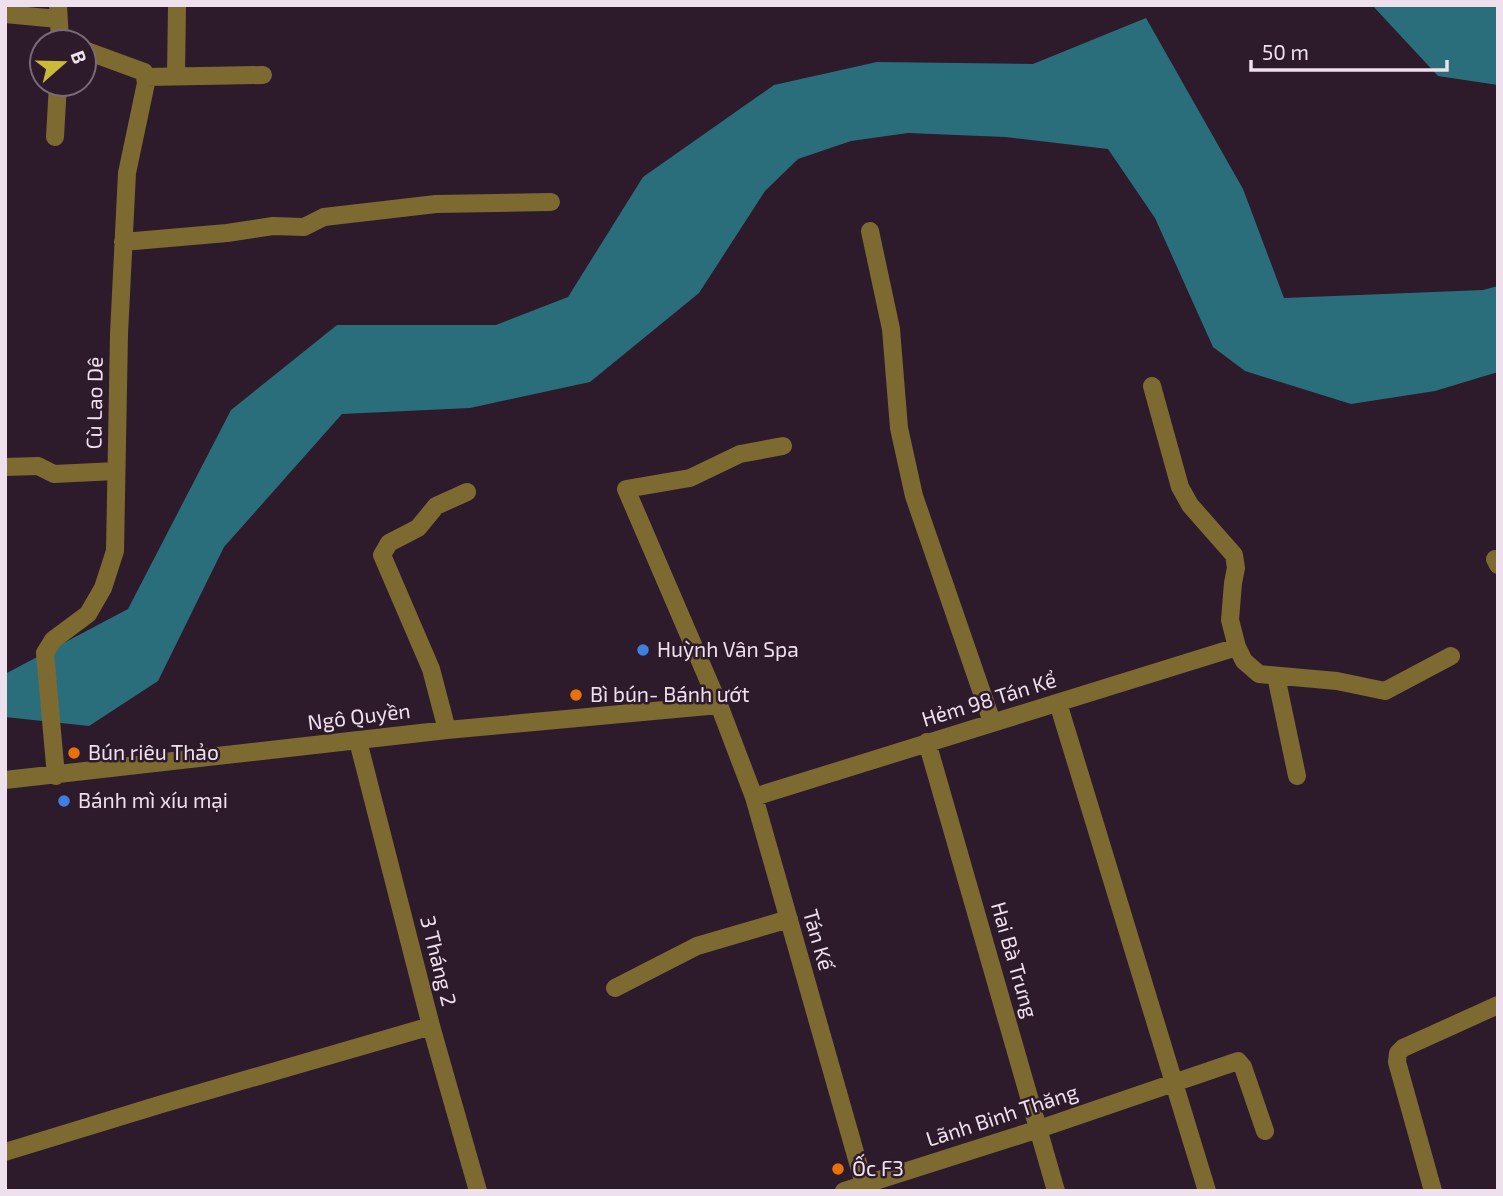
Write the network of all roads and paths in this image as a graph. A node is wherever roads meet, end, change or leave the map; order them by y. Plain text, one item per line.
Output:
1 (177, 5) edge
2 (58, 12) edge
3 (5, 13) edge
4 (98, 55) edge
5 (263, 75) dead end
6 (176, 76) junction
7 (146, 77) junction
8 (57, 98) edge
9 (55, 137) dead end
10 (551, 202) dead end
11 (870, 231) dead end
12 (123, 242) junction
13 (1152, 386) dead end
14 (783, 446) dead end
15 (5, 467) edge
16 (116, 471) junction
17 (467, 492) dead end
18 (1237, 648) junction
19 (1451, 656) dead end
20 (1276, 676) junction
21 (1058, 703) junction
22 (719, 705) junction
23 (992, 722) junction
24 (447, 730) junction
25 (358, 741) junction
26 (927, 742) junction
27 (1297, 775) dead end
28 (57, 776) junction
29 (5, 780) edge
30 (754, 797) junction
31 (789, 919) junction
32 (615, 988) dead end
33 (1498, 1005) edge
34 (431, 1026) junction
35 (1173, 1082) junction
36 (1039, 1129) junction
37 (1265, 1131) dead end
38 (5, 1152) edge
39 (865, 1188) edge
40 (478, 1191) edge
41 (844, 1191) edge
42 (1056, 1191) edge
43 (1207, 1191) edge
44 (1433, 1191) edge

1 - 6 street
2 - 3 street
4 - 7 street
5 - 6 street
6 - 7 street
7 - 12 street, Cù Lao Dê
8 - 9 street
10 - 12 street
11 - 23 street
12 - 16 street, Cù Lao Dê
13 - 18 street
14 - 22 street, Tán Kế
15 - 16 street
16 - 28 street, Cù Lao Dê
17 - 24 street
18 - 20 street
18 - 21 street, Hẻm 98 Tán Kể
19 - 20 street
20 - 27 street
21 - 23 street, Hẻm 98 Tán Kể
21 - 35 street
22 - 24 street, Ngô Quyền
22 - 30 street, Tán Kế
23 - 26 street, Hẻm 98 Tán Kể
24 - 25 street, Ngô Quyền
25 - 28 street, Ngô Quyền
25 - 34 street, 3 Tháng 2
26 - 30 street, Hẻm 98 Tán Kể
26 - 36 street, Hai Bà Trưng
28 - 29 street, Ngô Quyền
30 - 31 street, Tán Kế
31 - 32 street
31 - 39 street, Tán Kế
33 - 44 street
34 - 38 street
34 - 40 street, 3 Tháng 2
35 - 36 street, Lãnh Binh Thăng
35 - 37 street, Lãnh Binh Thăng
35 - 43 street
36 - 39 street, Lãnh Binh Thăng
36 - 42 street, Hai Bà Trưng
39 - 41 street, Lãnh Binh Thăng

